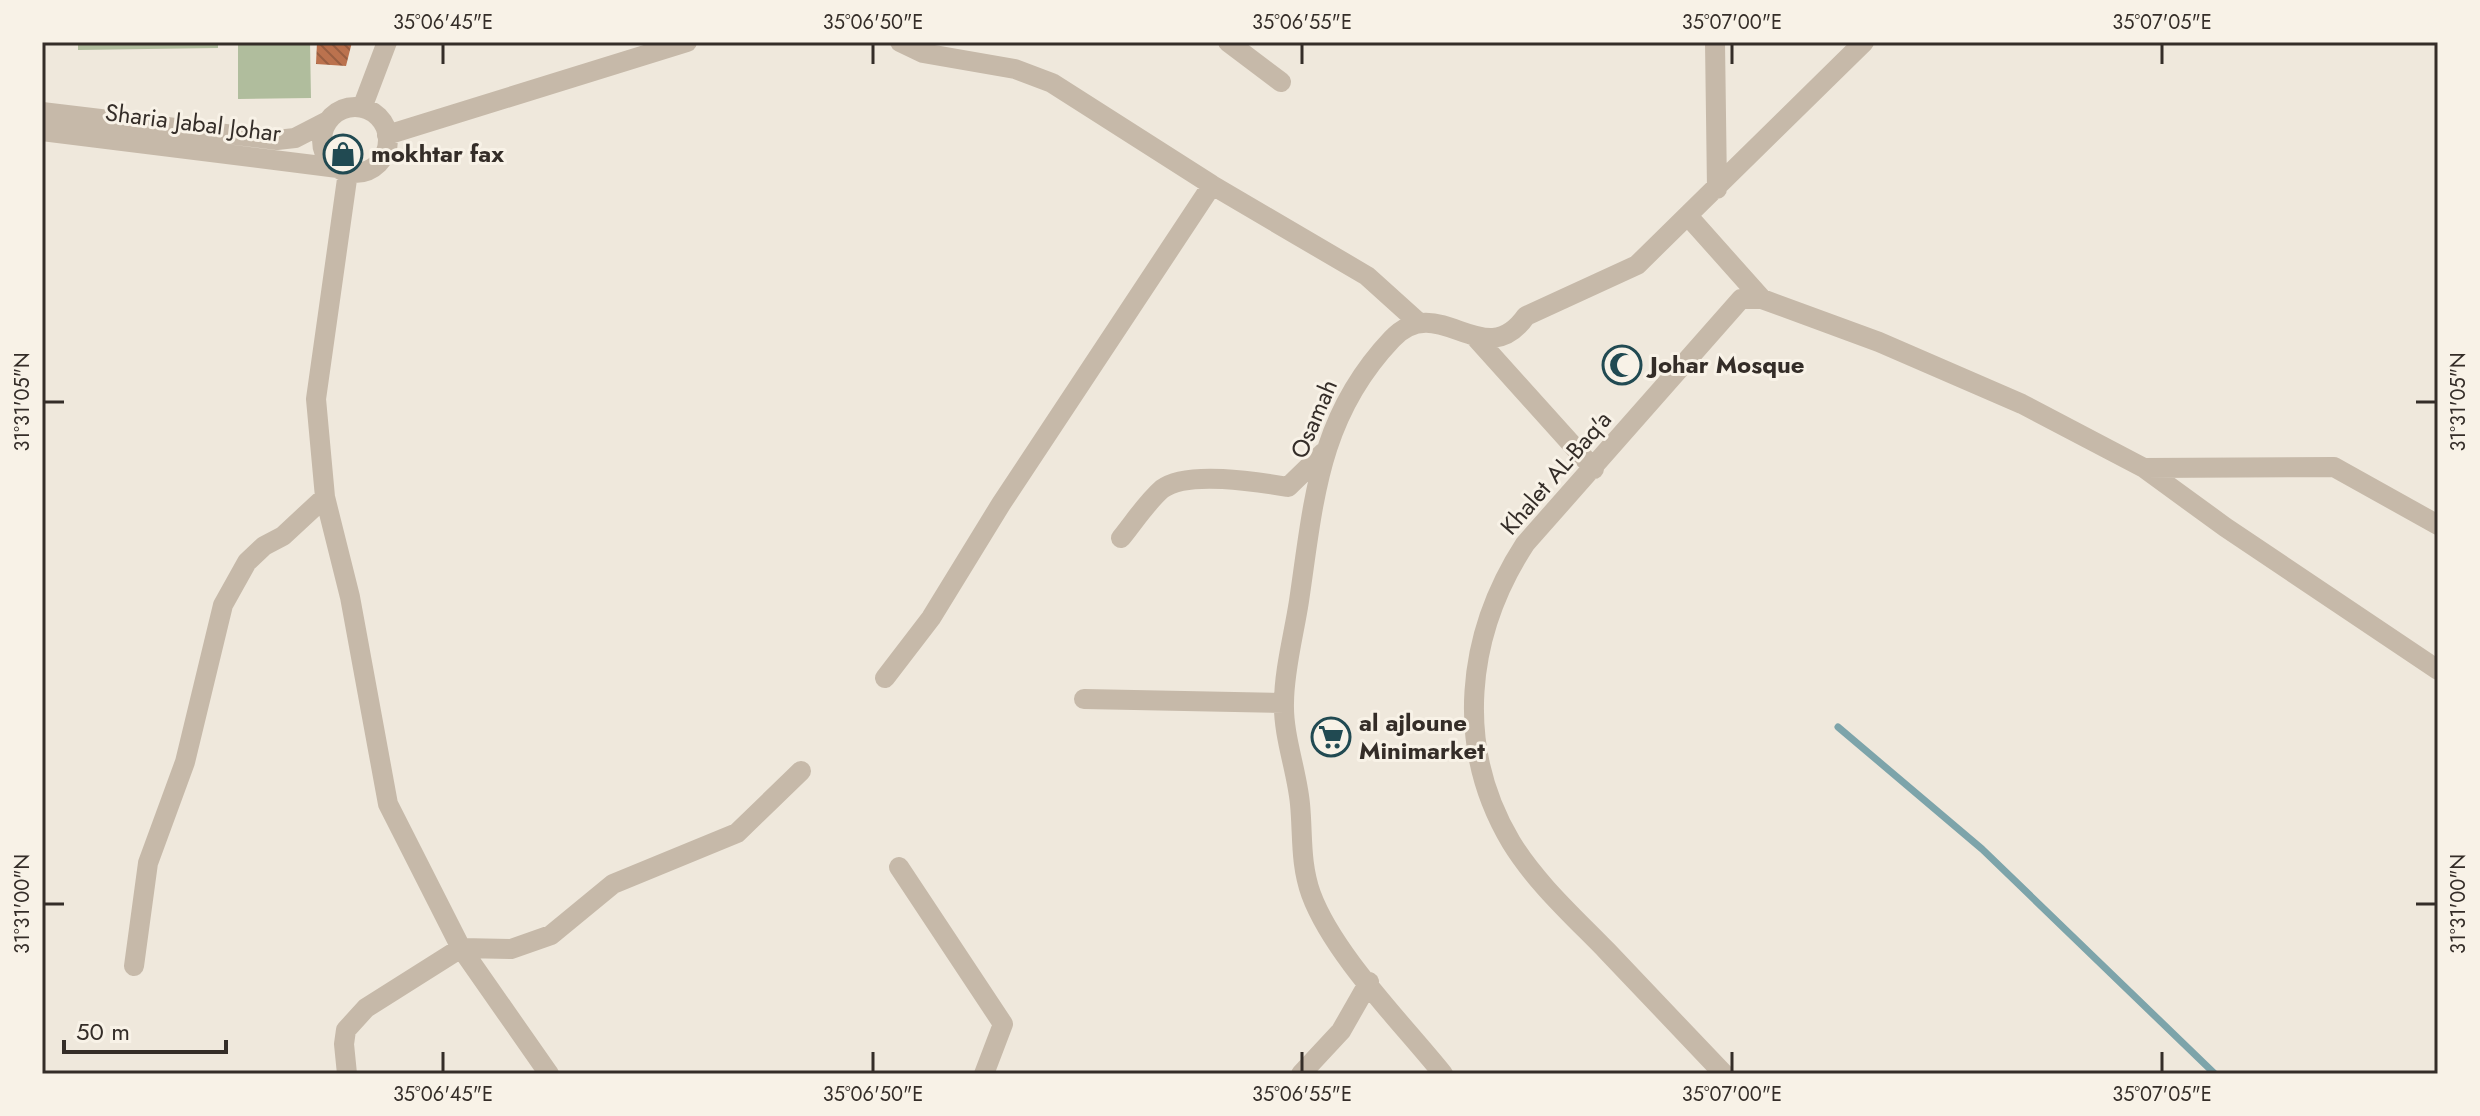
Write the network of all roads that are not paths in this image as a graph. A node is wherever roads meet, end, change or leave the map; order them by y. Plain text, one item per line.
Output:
1 (387, 42) edge
2 (687, 42) edge
3 (900, 42) edge
4 (1228, 42) edge
5 (1715, 42) edge
6 (1864, 42) edge
7 (622, 52) edge
8 (1281, 82) dead end
9 (362, 108) junction
10 (42, 112) edge
11 (328, 121) junction
12 (42, 131) edge
13 (387, 135) junction
14 (343, 170) junction
15 (1212, 185) junction
16 (1717, 189) junction
17 (1688, 216) junction
18 (1762, 299) junction
19 (1418, 322) junction
20 (1477, 339) junction
21 (1324, 452) junction
22 (2144, 468) junction
23 (1594, 469) junction
24 (325, 497) junction
25 (2438, 525) edge
26 (1121, 538) dead end
27 (2438, 670) edge
28 (885, 678) dead end
29 (1084, 699) dead end
30 (1284, 703) junction
31 (801, 771) dead end
32 (899, 867) dead end
33 (461, 948) junction
34 (134, 966) dead end
35 (1369, 982) junction
36 (347, 1074) edge
37 (549, 1074) edge
38 (984, 1074) edge
39 (1301, 1074) edge
40 (1443, 1074) edge
41 (1724, 1074) edge

1 - 9 street
2 - 7 street
3 - 15 street
4 - 8 street
5 - 16 street
6 - 16 street
7 - 13 street
9 - 11 street
9 - 13 street
10 - 11 street, Sharia Jabal Johar
11 - 14 street
12 - 14 street, Sharia Jabal Johar
13 - 14 street
14 - 24 street
15 - 19 street
15 - 28 street
16 - 17 street
17 - 18 street
17 - 20 street
18 - 22 street
18 - 23 street, Khalet AL-Baq'a
19 - 20 street
19 - 21 street, Osamah
20 - 23 street
21 - 26 street
21 - 30 street, Osamah
22 - 25 street
22 - 27 street
23 - 41 street, Khalet AL-Baq'a
24 - 33 street
24 - 34 street
29 - 30 street
30 - 35 street, Osamah
31 - 33 street
32 - 38 street
33 - 36 street
33 - 37 street
35 - 39 street
35 - 40 street, Osamah

